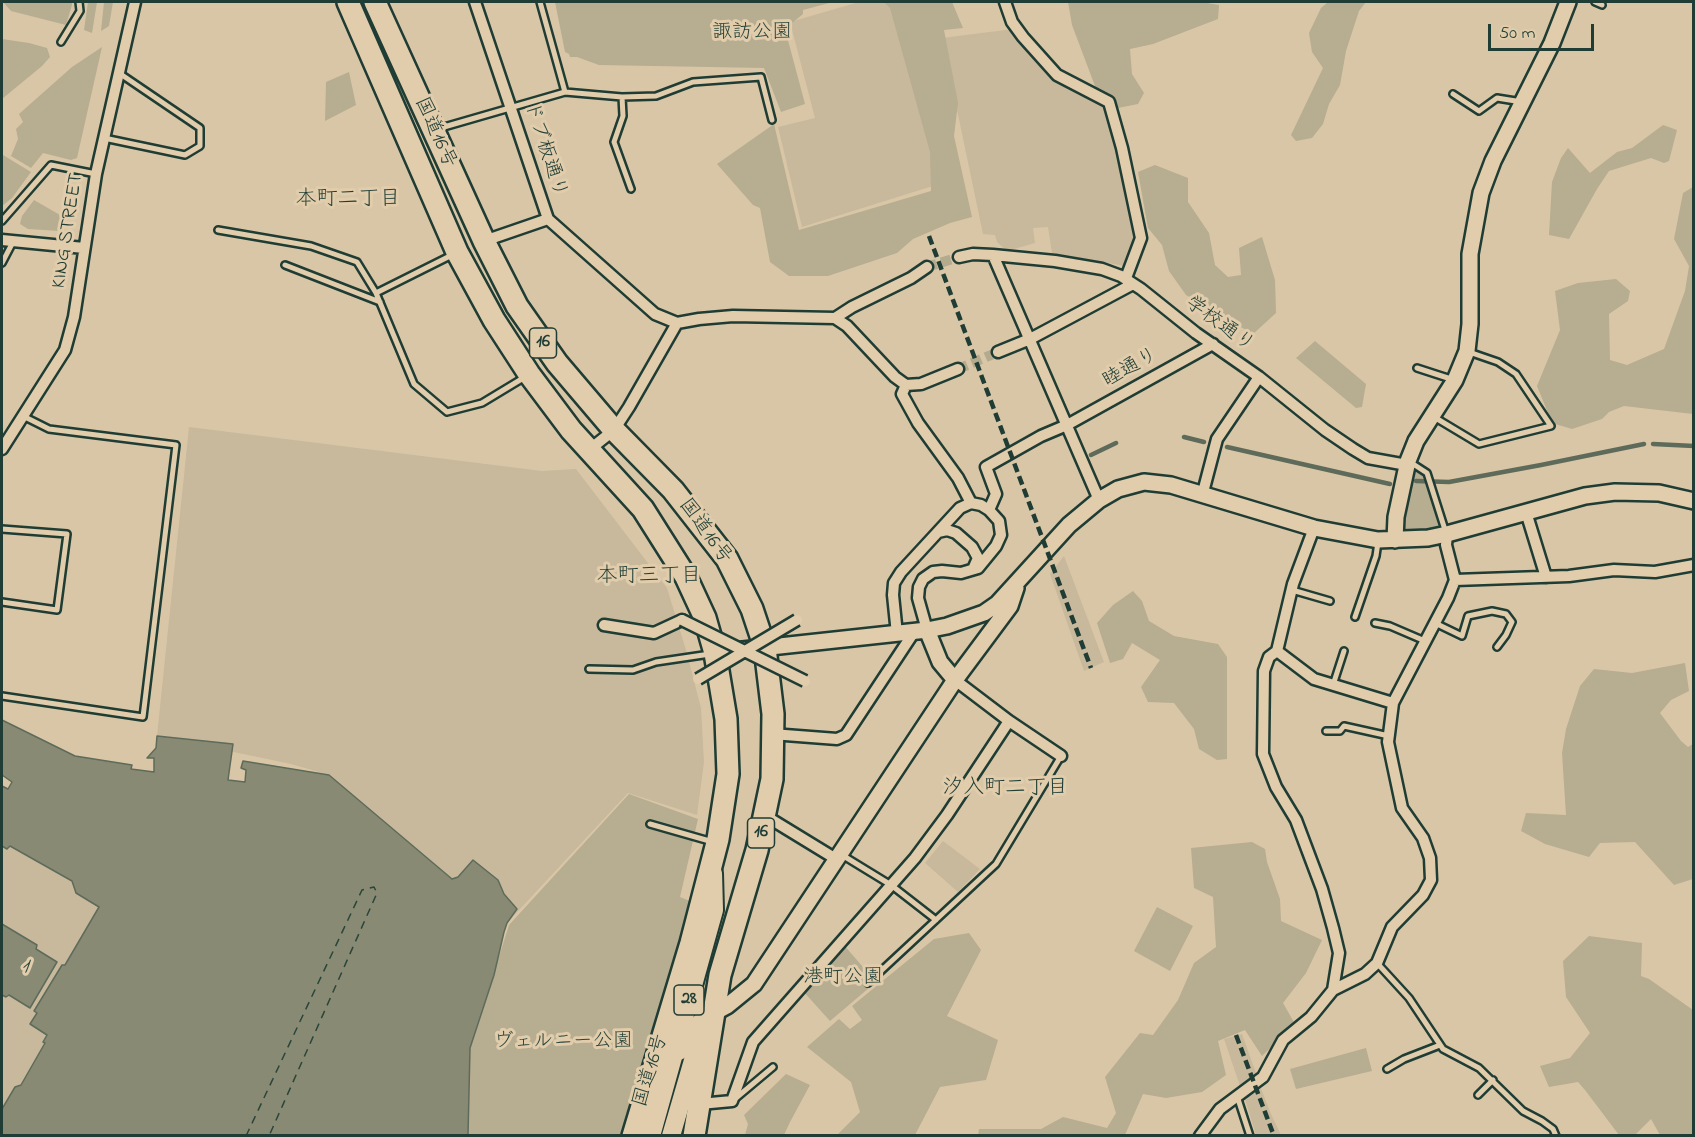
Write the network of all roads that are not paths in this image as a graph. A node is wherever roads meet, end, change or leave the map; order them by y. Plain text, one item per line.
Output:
1 (79, 2) edge
2 (135, 2) edge
3 (348, 2) edge
4 (375, 2) edge
5 (475, 2) edge
6 (540, 2) edge
7 (1005, 2) edge
8 (1568, 2) edge
9 (1596, 2) edge
10 (1602, 5) dead end
11 (61, 42) dead end
12 (119, 73) junction
13 (565, 92) junction
14 (1453, 94) dead end
15 (622, 97) junction
16 (1523, 102) junction
17 (511, 107) junction
18 (772, 120) dead end
19 (433, 130) junction
20 (104, 138) junction
21 (96, 174) junction
22 (631, 189) dead end
23 (548, 219) junction
24 (2, 221) edge
25 (218, 230) dead end
26 (7, 241) edge
27 (484, 241) junction
28 (84, 248) junction
29 (457, 252) junction
30 (993, 255) junction
31 (959, 257) tunnel mouth
32 (2, 263) edge
33 (285, 265) dead end
34 (927, 267) tunnel mouth
35 (1130, 281) junction
36 (376, 293) junction
37 (380, 302) junction
38 (836, 318) junction
39 (677, 323) junction
40 (1030, 339) junction
41 (1213, 344) junction
42 (1467, 351) junction
43 (998, 352) tunnel mouth
44 (1417, 368) dead end
45 (958, 369) tunnel mouth
46 (530, 374) junction
47 (1259, 377) junction
48 (1455, 380) junction
49 (906, 385) junction
50 (23, 416) junction
51 (1433, 416) junction
52 (1067, 425) junction
53 (614, 430) junction
54 (2, 449) edge
55 (589, 450) junction
56 (1407, 463) junction
57 (1203, 496) junction
58 (1099, 500) junction
59 (1694, 501) edge
60 (971, 503) junction
61 (989, 510) junction
62 (1526, 512) junction
63 (1314, 528) junction
64 (2, 529) edge
65 (938, 532) junction
66 (1447, 534) junction
67 (1378, 540) junction
68 (1395, 540) junction
69 (1694, 565) edge
70 (972, 570) junction
71 (1546, 576) junction
72 (1019, 580) junction
73 (1455, 580) junction
74 (1292, 590) junction
75 (1330, 601) dead end
76 (2, 602) edge
77 (1355, 618) dead end
78 (797, 620) dead end
79 (1375, 623) dead end
80 (1435, 623) junction
81 (604, 625) dead end
82 (921, 631) junction
83 (897, 634) junction
84 (1425, 640) junction
85 (1497, 647) dead end
86 (755, 649) junction
87 (1277, 651) junction
88 (1344, 651) dead end
89 (715, 653) junction
90 (589, 669) dead end
91 (698, 679) dead end
92 (955, 680) junction
93 (805, 681) dead end
94 (1333, 685) junction
95 (2, 696) edge
96 (1393, 703) junction
97 (1009, 721) junction
98 (1326, 731) dead end
99 (772, 734) junction
100 (1389, 735) junction
101 (1061, 756) joint
102 (764, 815) junction
103 (650, 824) dead end
104 (715, 853) junction
105 (838, 856) junction
106 (891, 885) junction
107 (936, 920) junction
108 (1377, 963) junction
109 (868, 983) dead end
110 (1333, 990) junction
111 (713, 1013) junction
112 (1440, 1045) junction
113 (773, 1067) dead end
114 (1387, 1069) dead end
115 (1493, 1080) junction
116 (665, 1088) junction
117 (1237, 1094) junction
118 (1478, 1095) dead end
119 (732, 1101) junction
120 (700, 1104) junction
121 (633, 1136) edge
122 (651, 1136) edge
123 (670, 1136) edge
124 (694, 1136) edge
125 (1200, 1136) edge
126 (1250, 1136) edge
127 (1556, 1136) edge

1 - 11 lane
2 - 12 street, KING STREET
3 - 29 highway, 国道16号 / 16
4 - 19 highway, 国道16号 / 16
5 - 17 street, ドブ板通り
6 - 13 lane
7 - 35 street
8 - 16 street
9 - 10 lane
12 - 20 street, KING STREET
12 - 20 lane
13 - 15 lane
13 - 17 lane
14 - 16 lane
15 - 18 lane
15 - 22 lane
16 - 42 street
17 - 19 lane
17 - 23 street, ドブ板通り
19 - 27 highway, 国道16号 / 16
20 - 21 street, KING STREET
21 - 24 lane
21 - 28 street, KING STREET
23 - 27 street
23 - 39 street, ドブ板通り
25 - 36 lane
26 - 28 street
26 - 32 lane
27 - 53 highway, 国道16号 / 16
28 - 50 street, KING STREET
29 - 36 lane
29 - 46 highway, 国道16号 / 16
30 - 31 street, 学校通り
30 - 35 street, 学校通り
30 - 40 street
33 - 37 lane
34 - 38 street
35 - 40 street
35 - 41 street, 学校通り
36 - 37 lane
37 - 46 lane
38 - 39 street
38 - 49 street
39 - 53 street
40 - 43 street
40 - 52 street
41 - 47 street, 学校通り
41 - 52 street, 睦通り
42 - 48 street
42 - 51 lane
44 - 48 lane
45 - 49 street
46 - 55 highway, 国道16号 / 16
47 - 56 street, 学校通り
47 - 57 street
48 - 51 street
49 - 60 street
50 - 54 street, KING STREET
50 - 95 lane
51 - 56 street
52 - 58 street
52 - 61 street, 睦通り
53 - 55 street
53 - 86 highway, 国道16号 / 16
55 - 89 highway, 国道16号 / 16
56 - 66 lane
56 - 68 street
57 - 58 street
57 - 63 street
58 - 72 street
59 - 62 street
60 - 61 street
60 - 65 street
61 - 70 street
62 - 66 street
62 - 71 street
63 - 67 street
63 - 74 street
64 - 76 lane
65 - 70 street
65 - 83 street
66 - 68 street
66 - 73 street
67 - 68 street
67 - 77 lane
69 - 71 street
70 - 82 street
71 - 73 street
72 - 82 street
72 - 92 street
73 - 80 street
74 - 75 lane
74 - 87 street
78 - 86 street, bridge
79 - 84 lane
80 - 84 street
80 - 85 lane
81 - 86 street, bridge
82 - 83 street
82 - 92 street
82 - 99 street
83 - 86 street
84 - 96 street
86 - 89 street
86 - 91 street, bridge
86 - 93 street, bridge
86 - 99 highway, 国道16号 / 16
87 - 94 street
87 - 110 street
88 - 94 lane
89 - 90 lane
89 - 104 highway, 国道16号 / 16
92 - 97 street
92 - 105 street
94 - 96 street
96 - 100 street
97 - 101 street
97 - 106 street
98 - 100 lane
99 - 102 highway, 国道16号 / 16
100 - 108 street
101 - 107 lane
102 - 105 street
102 - 111 highway, 国道16号 / 16
103 - 104 lane
104 - 116 main road, 28
104 - 121 highway, 国道16号 / 16
105 - 106 lane
105 - 111 street
106 - 107 lane
106 - 119 street
107 - 109 lane
108 - 110 street
108 - 112 lane
110 - 117 street
111 - 116 street
111 - 120 highway, 国道16号 / 16
111 - 123 main road, 28
112 - 114 lane
112 - 115 lane
113 - 119 lane
115 - 118 lane
115 - 127 lane
116 - 122 main road, 28
117 - 125 street
117 - 126 lane
119 - 120 street
120 - 124 highway, 国道16号 / 16

